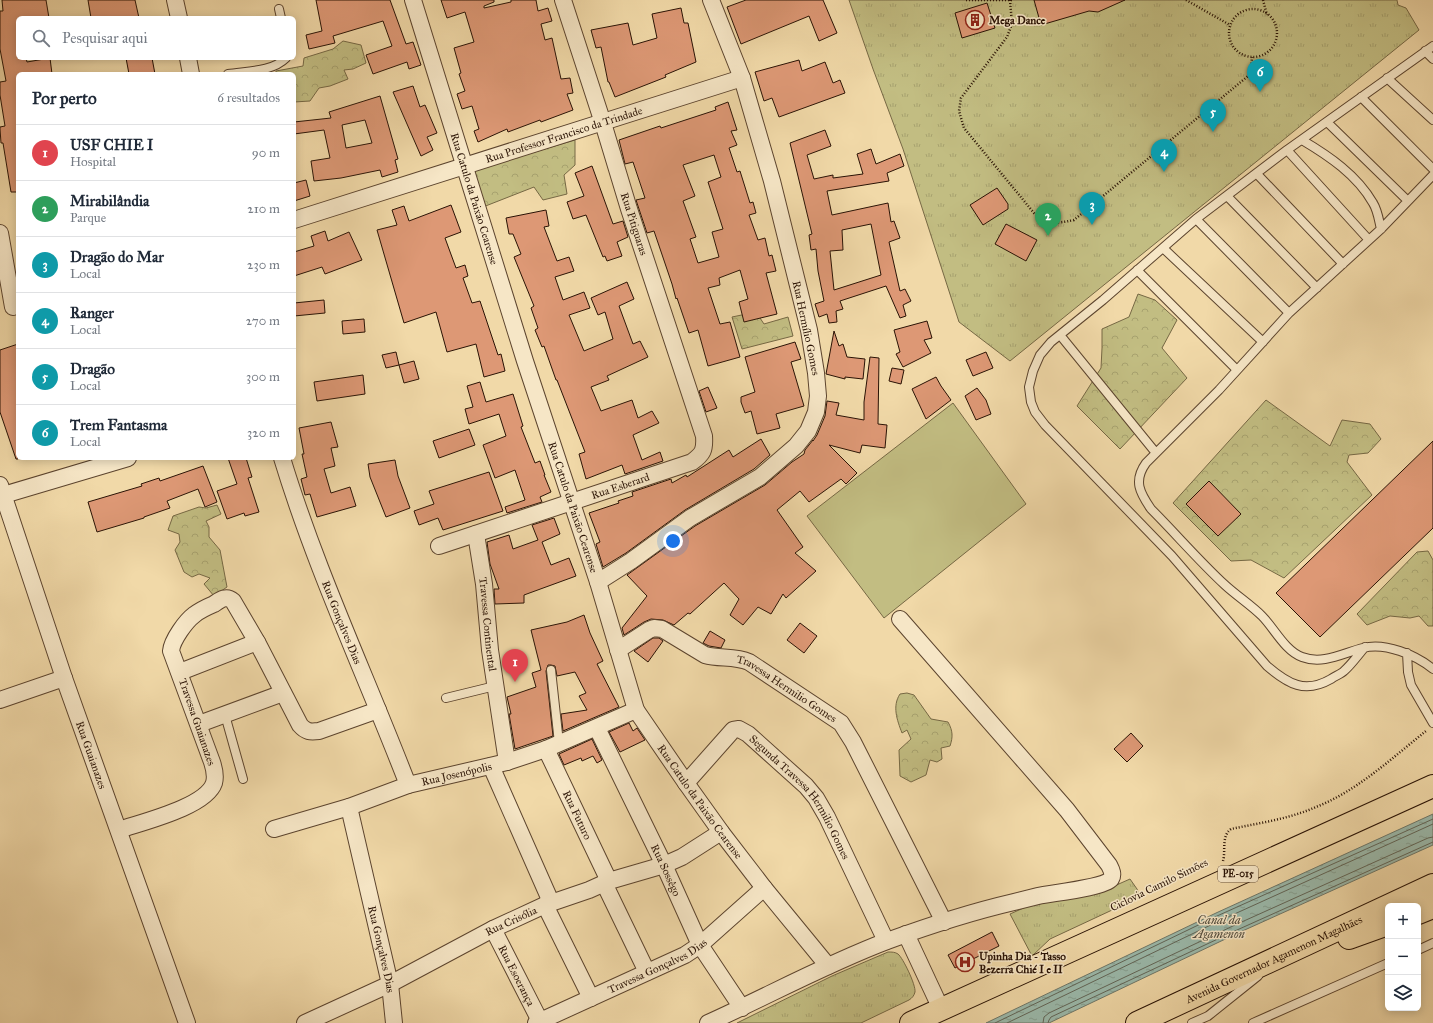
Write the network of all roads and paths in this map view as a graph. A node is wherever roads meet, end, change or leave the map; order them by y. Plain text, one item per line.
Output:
1 (176, 0) edge
2 (412, 0) edge
3 (563, 0) edge
4 (711, 0) edge
5 (966, 0) edge
6 (1011, 0) edge
7 (1186, 0) edge
8 (1264, 0) edge
9 (279, 9) dead end
10 (1267, 15) junction
11 (179, 16) edge
12 (281, 16) edge
13 (1230, 25) junction
14 (1433, 46) edge
15 (1425, 51) junction
16 (1252, 57) junction
17 (1433, 59) edge
18 (188, 60) edge
19 (284, 60) edge
20 (192, 72) edge
21 (242, 72) edge
22 (742, 78) junction
23 (1387, 78) junction
24 (1361, 97) junction
25 (1433, 120) edge
26 (603, 122) junction
27 (1327, 122) junction
28 (1302, 140) junction
29 (1288, 150) junction
30 (464, 166) junction
31 (1433, 169) edge
32 (1257, 174) junction
33 (1433, 175) edge
34 (1227, 196) junction
35 (1408, 201) junction
36 (296, 219) edge
37 (1196, 219) junction
38 (1381, 229) junction
39 (0, 233) edge
40 (1369, 240) junction
41 (1163, 248) junction
42 (1343, 264) junction
43 (1137, 270) junction
44 (1317, 288) junction
45 (10, 308) edge
46 (1290, 313) junction
47 (1060, 334) junction
48 (1263, 342) junction
49 (1237, 370) junction
50 (704, 448) joint
51 (1156, 453) junction
52 (121, 460) edge
53 (283, 460) edge
54 (1, 492) edge
55 (572, 502) junction
56 (476, 534) junction
57 (439, 546) dead end
58 (598, 582) junction
59 (900, 619) dead end
60 (258, 642) junction
61 (1365, 647) junction
62 (618, 650) junction
63 (1407, 653) junction
64 (1433, 669) edge
65 (551, 670) dead end
66 (180, 672) junction
67 (64, 678) junction
68 (495, 686) junction
69 (283, 693) junction
70 (446, 698) dead end
71 (0, 700) edge
72 (378, 710) junction
73 (636, 710) junction
74 (225, 714) junction
75 (1433, 723) edge
76 (199, 724) junction
77 (597, 728) junction
78 (1427, 731) dead end
79 (552, 746) junction
80 (507, 762) junction
81 (491, 766) junction
82 (243, 779) dead end
83 (686, 783) junction
84 (408, 785) junction
85 (1433, 786) edge
86 (349, 807) junction
87 (119, 830) junction
88 (274, 830) dead end
89 (721, 832) junction
90 (664, 865) junction
91 (1219, 865) dead end
92 (607, 882) junction
93 (1433, 885) edge
94 (764, 888) junction
95 (548, 904) junction
96 (1433, 907) edge
97 (1421, 912) edge
98 (944, 922) junction
99 (1385, 925) edge
100 (493, 929) junction
101 (906, 934) junction
102 (886, 941) junction
103 (1433, 943) edge
104 (700, 945) junction
105 (1421, 949) edge
106 (1291, 951) junction
107 (1385, 964) edge
108 (828, 966) junction
109 (647, 972) junction
110 (390, 984) junction
111 (591, 998) junction
112 (742, 1008) junction
113 (941, 1009) junction
114 (1204, 1021) edge
115 (538, 1022) edge
116 (187, 1023) edge
117 (305, 1023) edge
118 (394, 1023) edge
119 (708, 1023) edge
120 (911, 1023) edge
121 (1137, 1023) edge
122 (1192, 1023) edge
123 (1253, 1023) edge

1 - 11 street
2 - 30 street, Rua Catulo da Paixão Cearense
3 - 26 street, Rua Pitiguaras
4 - 22 street, Rua Hermílio Gomes
5 - 6 path
6 - 16 path
7 - 13 path
8 - 10 path
9 - 12 lane
10 - 13 path
10 - 16 path
13 - 16 path
14 - 15 lane
15 - 17 lane
15 - 23 lane
18 - 20 street
19 - 21 lane
22 - 26 street, Rua Professor Francisco da Trindade
22 - 58 street, Rua Hermílio Gomes
23 - 24 lane
23 - 25 lane
24 - 27 lane
24 - 31 lane
26 - 30 street, Rua Professor Francisco da Trindade
26 - 50 street, Rua Pitiguaras
27 - 28 lane
27 - 35 lane
28 - 29 lane
28 - 38 lane
29 - 32 lane
29 - 40 lane
30 - 36 street, Rua Professor Francisco da Trindade
30 - 55 street, Rua Catulo da Paixão Cearense
32 - 34 lane
32 - 42 lane
33 - 35 lane
34 - 37 lane
34 - 44 lane
35 - 38 lane
37 - 41 lane
37 - 46 lane
38 - 40 lane
39 - 45 street
40 - 42 lane
41 - 43 lane
41 - 48 lane
42 - 44 lane
43 - 47 lane
43 - 49 lane
44 - 46 lane
46 - 48 lane
47 - 51 lane
47 - 61 lane
48 - 49 lane
49 - 51 lane
50 - 55 street, Rua Esberard
51 - 61 lane
52 - 54 street
53 - 72 street, Rua Gonçalves Dias
54 - 67 street, Rua Guaianazes
55 - 56 street, Rua Esberard
55 - 58 street, Rua Catulo da Paixão Cearense
56 - 57 street, Rua Esberard
56 - 68 street, Travessa Continental
58 - 62 street, Rua Catulo da Paixão Cearense
59 - 98 street
60 - 66 street
60 - 66 street, Travessa Guaianazes
60 - 69 street
61 - 63 lane
62 - 73 street, Rua Catulo da Paixão Cearense
62 - 98 street, Travessa Hermilio Gomes
63 - 64 lane
63 - 75 lane
65 - 79 lane
66 - 76 street, Travessa Guaianazes
67 - 71 street
67 - 87 street, Rua Guaianazes
68 - 70 lane
68 - 80 street, Travessa Continental
69 - 72 street
69 - 74 street
72 - 84 street, Rua Gonçalves Dias
73 - 77 street, Rua Josenópolis
73 - 83 street, Rua Catulo da Paixão Cearense
74 - 76 street
74 - 82 lane
76 - 87 street, Travessa Guaianazes
77 - 79 street, Rua Josenópolis
77 - 90 street, Rua Sossêgo
78 - 91 path, Ciclovia Camilo Simões
79 - 80 street, Rua Josenópolis
79 - 92 street, Rua Futuro
80 - 81 street, Rua Josenópolis
81 - 84 street, Rua Josenópolis
81 - 95 street
83 - 89 street, Rua Catulo da Paixão Cearense
83 - 102 street, Segunda Travessa Hermilio Gomes
84 - 86 street, Rua Josenópolis
85 - 113 highway, PE-015
86 - 88 street, Rua Josenópolis
86 - 110 street, Rua Gonçalves Dias
87 - 116 street, Rua Guaianazes
89 - 90 street, Rua Crisólia
89 - 94 street, Rua Catulo da Paixão Cearense
90 - 92 street, Rua Crisólia
90 - 104 street, Rua Sossêgo
92 - 95 street, Rua Crisólia
92 - 109 street, Rua Futuro
93 - 106 highway, Avenida Governador Agamenon Magalhães
94 - 104 street, Travessa Gonçalves Dias
94 - 108 street, Rua Catulo da Paixão Cearense
95 - 100 street, Rua Crisólia
95 - 111 street
96 - 97 highway
98 - 101 street
99 - 106 highway
100 - 110 street, Rua Crisólia
100 - 115 street, Rua Esoerança
101 - 102 street
101 - 113 street
102 - 108 street
103 - 105 lane
104 - 109 street, Travessa Gonçalves Dias
104 - 112 street, Rua Sossêgo
106 - 114 lane
106 - 121 highway, Avenida Governador Agamenon Magalhães
107 - 123 lane
108 - 112 street
109 - 111 street, Travessa Gonçalves Dias
110 - 117 street, Rua Crisólia
110 - 118 street, Rua Gonçalves Dias
111 - 115 street, Travessa Gonçalves Dias
112 - 119 street
113 - 120 highway, PE-015
114 - 122 lane

